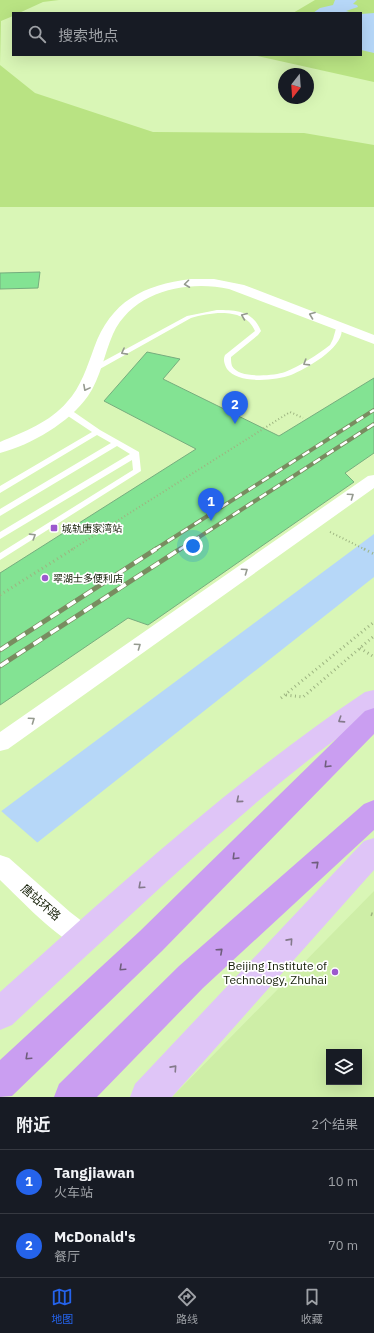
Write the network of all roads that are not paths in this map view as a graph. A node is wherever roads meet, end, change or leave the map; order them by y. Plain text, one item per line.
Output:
1 (339, 326) junction
2 (374, 340) edge
3 (95, 368) junction
4 (68, 412) junction
5 (97, 432) junction
6 (117, 443) junction
7 (0, 448) edge
8 (136, 454) junction
9 (374, 480) edge
10 (0, 490) edge
11 (0, 513) edge
12 (0, 536) edge
13 (0, 557) edge
14 (374, 699) edge
15 (374, 718) edge
16 (0, 743) edge
17 (374, 812) edge
18 (374, 850) edge
19 (6, 871) edge
20 (83, 937) junction
21 (0, 1014) edge
22 (0, 1084) edge
23 (72, 1097) edge
24 (148, 1097) edge

1 - 2 street
1 -> 3 street
1 -> 3 lane
3 -> 4 street
4 - 5 lane
4 - 7 street
5 - 6 lane
5 - 10 lane
6 - 8 lane
6 - 11 lane
8 - 12 lane
13 -> 8 lane
16 -> 9 street
14 -> 20 main road
15 -> 22 highway
23 -> 17 highway
24 -> 18 main road
19 - 20 street, 唐站环路
20 - 21 main road

